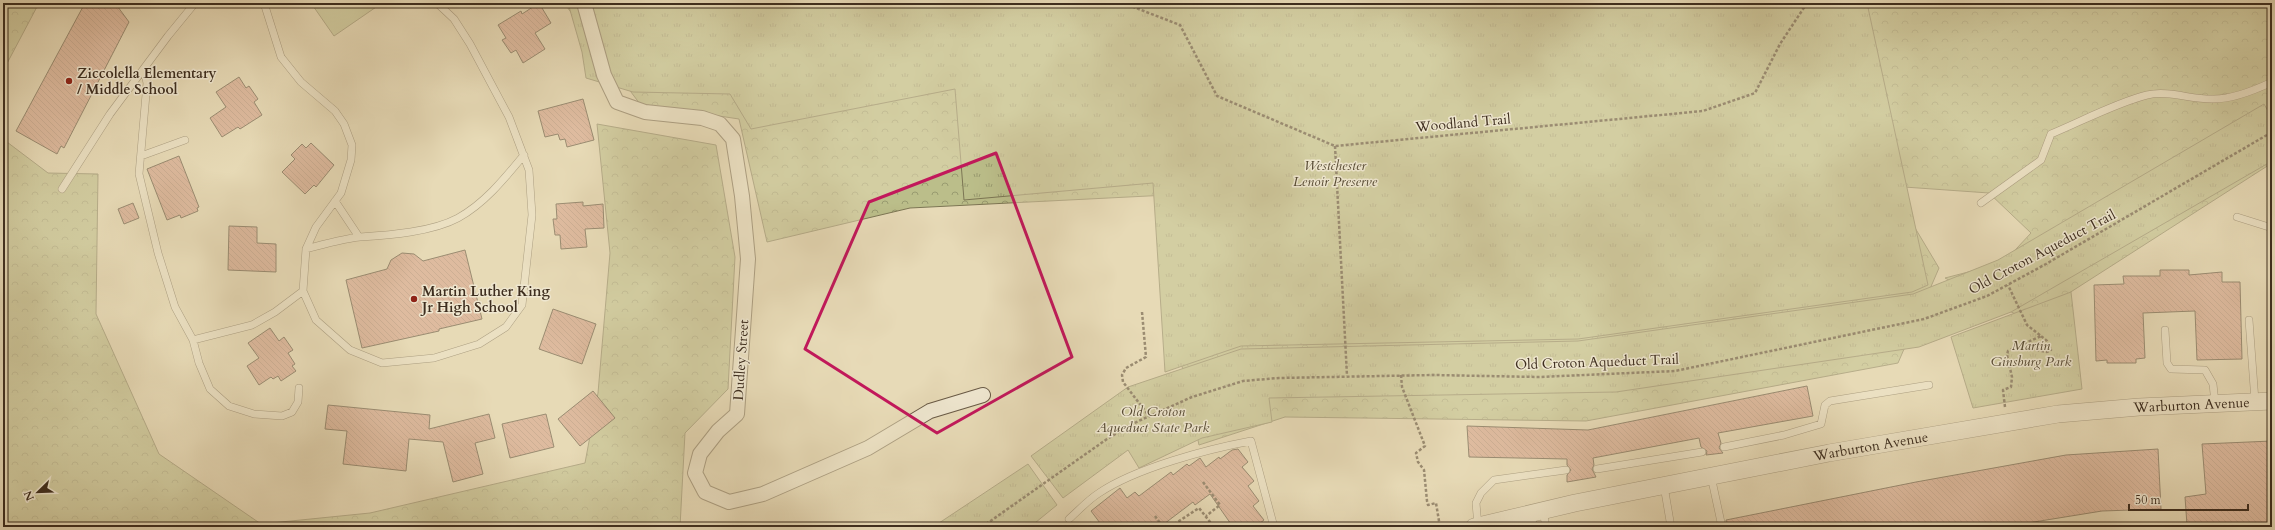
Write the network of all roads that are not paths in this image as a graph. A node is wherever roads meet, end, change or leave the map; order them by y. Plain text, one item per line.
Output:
1 (195, 3) edge
2 (264, 3) edge
3 (437, 3) edge
4 (584, 3) edge
5 (144, 70) junction
6 (2272, 82) edge
7 (185, 140) dead end
8 (524, 155) junction
9 (141, 156) junction
10 (62, 189) dead end
11 (335, 201) junction
12 (1981, 203) dead end
13 (2237, 217) dead end
14 (2272, 228) edge
15 (359, 237) junction
16 (306, 249) junction
17 (303, 291) junction
18 (2249, 320) dead end
19 (2165, 330) dead end
20 (193, 340) junction
21 (1929, 385) dead end
22 (299, 388) dead end
23 (983, 395) dead end
24 (2272, 401) edge
25 (2255, 402) junction
26 (2216, 404) junction
27 (1724, 447) dead end
28 (1702, 452) dead end
29 (1597, 469) dead end
30 (1566, 470) dead end
31 (1711, 476) junction
32 (1664, 486) junction
33 (1069, 519) dead end
34 (1538, 520) edge
35 (1274, 527) edge
36 (1476, 527) edge
37 (1671, 527) edge
38 (1722, 527) edge

1 - 5 lane
2 - 11 lane
3 - 8 lane
4 - 23 street, Dudley Street
5 - 9 lane
5 - 10 lane
6 - 12 lane
7 - 9 lane
8 - 15 lane
8 - 17 lane
9 - 20 lane
11 - 15 lane
11 - 16 lane
13 - 14 lane
15 - 16 lane
16 - 17 lane
17 - 20 lane
18 - 25 lane
19 - 26 lane
20 - 22 lane
21 - 27 lane
24 - 25 street, Warburton Avenue
25 - 26 street, Warburton Avenue
26 - 31 street, Warburton Avenue
28 - 29 lane
30 - 36 lane
31 - 32 street, Warburton Avenue
31 - 38 lane
32 - 34 street, Warburton Avenue
32 - 37 lane
33 - 35 lane
34 - 36 street, Warburton Avenue

